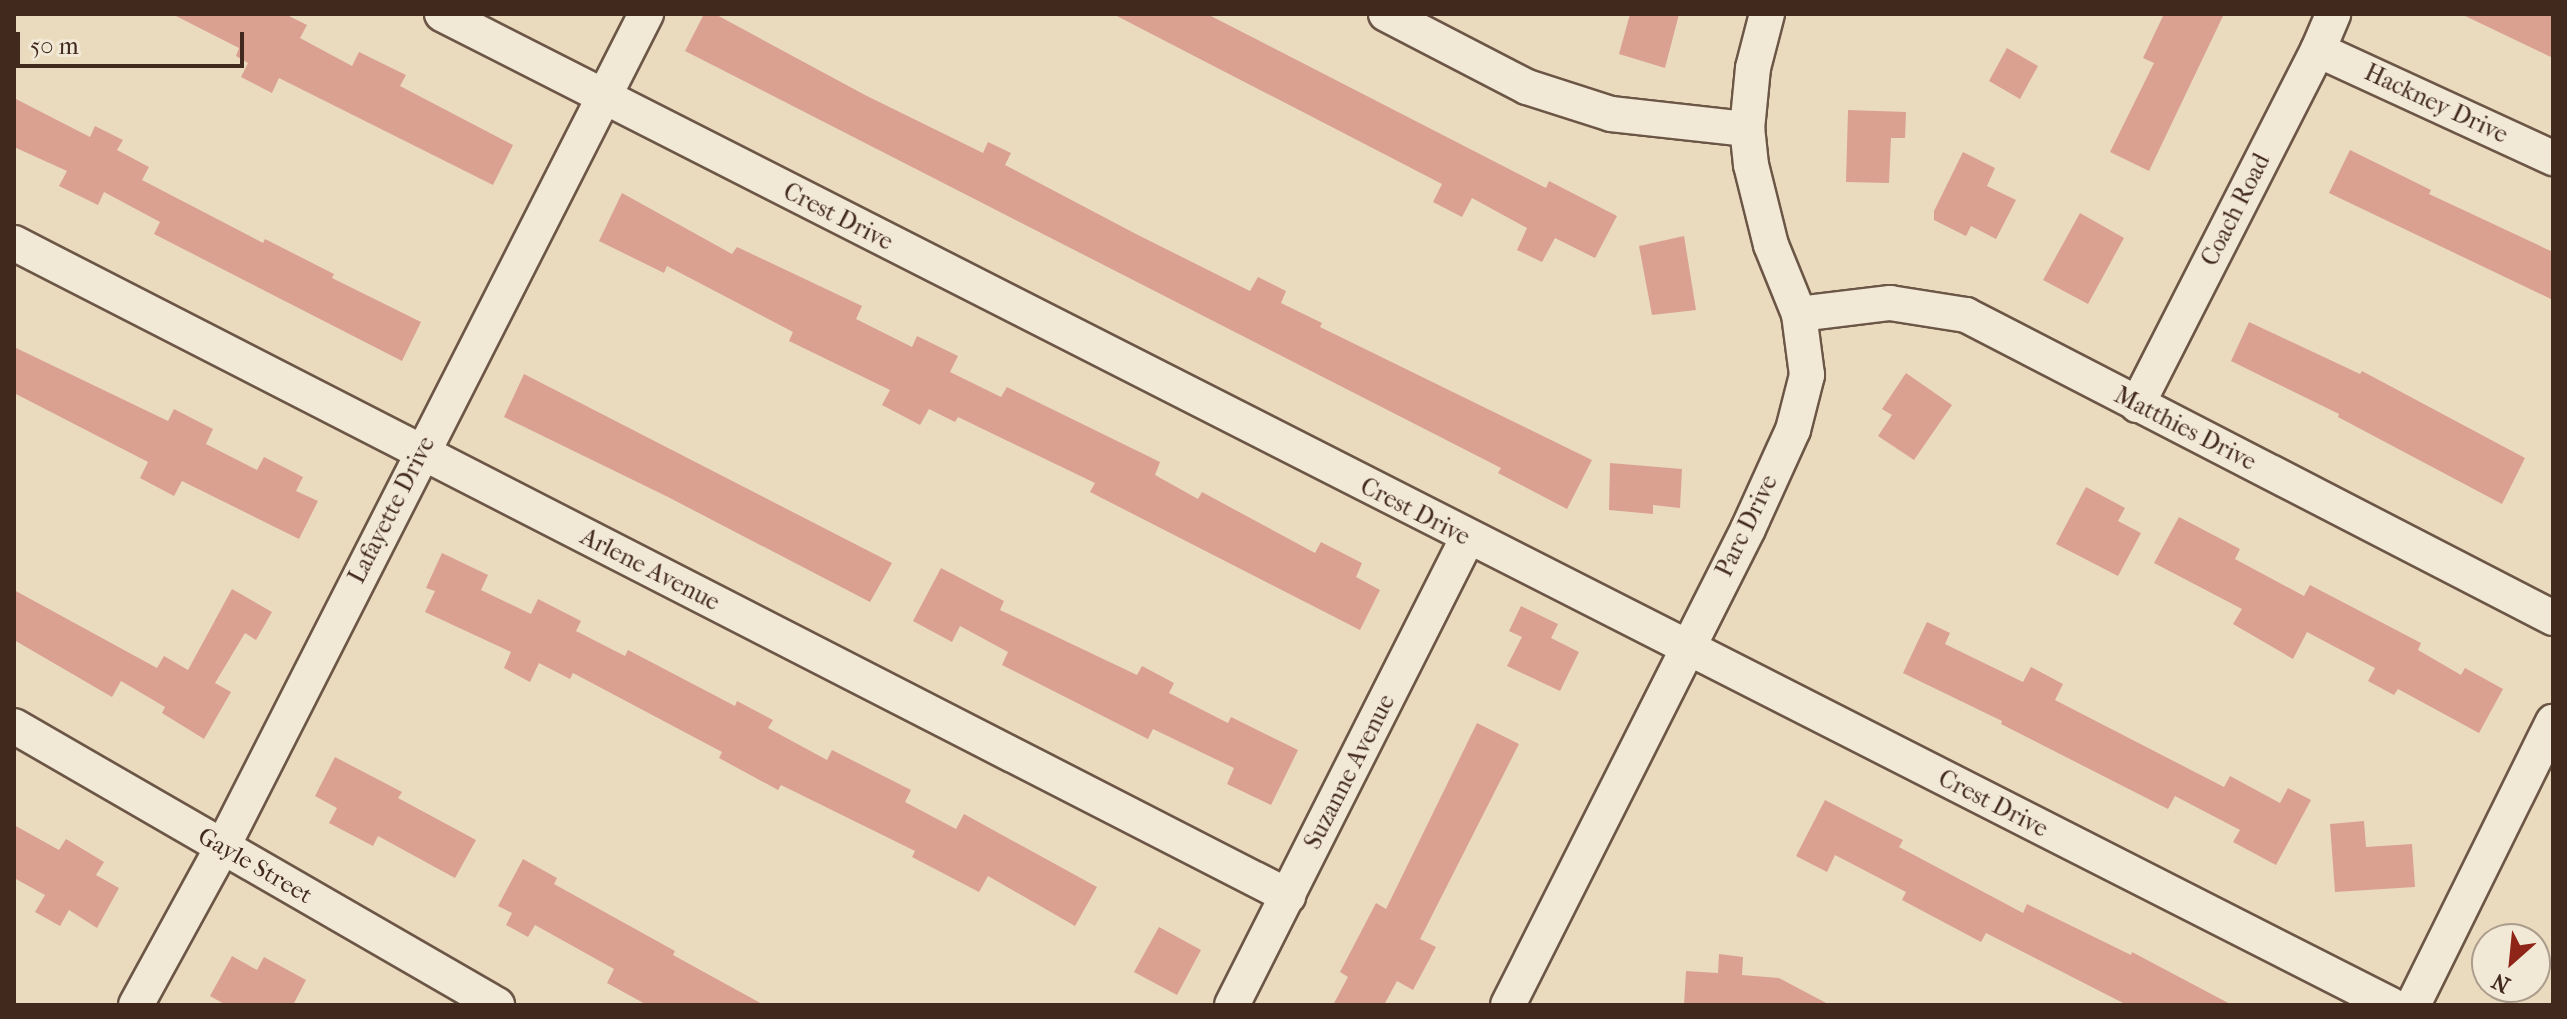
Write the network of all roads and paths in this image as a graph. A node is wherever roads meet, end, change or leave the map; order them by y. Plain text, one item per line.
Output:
1 (442, 14) edge
2 (646, 14) edge
3 (1386, 14) edge
4 (1767, 14) edge
5 (2333, 14) edge
6 (2318, 50) junction
7 (604, 97) junction
8 (1747, 129) junction
9 (2553, 158) edge
10 (14, 243) edge
11 (1799, 314) junction
12 (2137, 405) junction
13 (421, 453) junction
14 (1467, 539) junction
15 (2553, 618) edge
16 (1686, 649) junction
17 (2553, 722) edge
18 (14, 726) edge
19 (222, 848) junction
20 (1288, 896) junction
21 (136, 1005) edge
22 (497, 1005) edge
23 (1232, 1005) edge
24 (1508, 1005) edge
25 (2391, 1005) edge
26 (2413, 1005) edge

1 - 7 street, Crest Drive
2 - 7 street, Lafayette Drive
3 - 8 street
4 - 8 street, Parc Drive
5 - 6 street, Coach Road
6 - 9 street, Hackney Drive
6 - 12 street, Coach Road
7 - 13 street, Lafayette Drive
7 - 14 street, Crest Drive
8 - 11 street, Parc Drive
10 - 13 street, Arlene Avenue
11 - 12 street, Matthies Drive
11 - 16 street, Parc Drive
12 - 15 street, Matthies Drive
13 - 19 street, Lafayette Drive
13 - 20 street, Arlene Avenue
14 - 16 street, Crest Drive
14 - 20 street, Suzanne Avenue
16 - 24 street, Parc Drive
16 - 25 street, Crest Drive
17 - 26 street
18 - 19 street, Gayle Street
19 - 21 street, Lafayette Drive
19 - 22 street, Gayle Street
20 - 23 street, Suzanne Avenue

